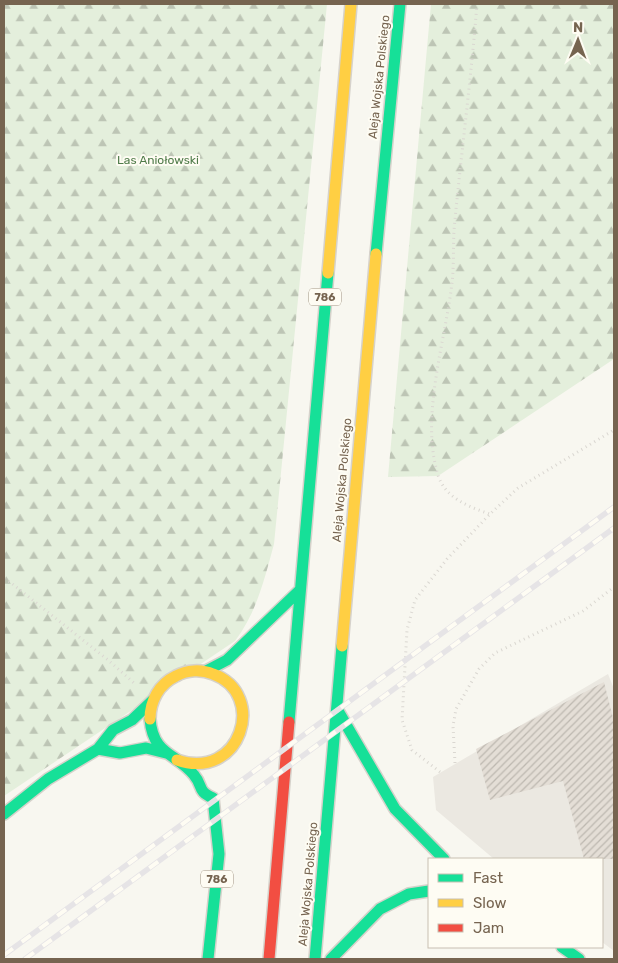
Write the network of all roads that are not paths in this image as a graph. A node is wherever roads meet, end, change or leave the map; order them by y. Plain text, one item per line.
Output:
1 (351, 4) edge
2 (400, 4) edge
3 (300, 590) junction
4 (206, 671) junction
5 (153, 700) junction
6 (337, 708) junction
7 (98, 750) junction
8 (166, 753) junction
9 (225, 755) junction
10 (177, 760) junction
11 (223, 770) dead end
12 (4, 814) edge
13 (443, 858) edge
14 (428, 891) edge
15 (563, 948) edge
16 (208, 959) edge
17 (269, 959) edge
18 (315, 959) edge
19 (331, 959) edge
20 (579, 959) edge

1 - 3 main road, 786
2 - 6 main road, Aleja Wojska Polskiego
3 - 4 main road
3 - 17 main road
4 - 5 main road
4 - 9 main road
5 - 7 main road
5 - 8 main road, 786
6 - 13 main road
6 - 18 main road, Aleja Wojska Polskiego
7 - 8 main road
7 - 12 main road
8 - 10 main road, 786
9 - 10 main road, 786
9 - 11 main road
10 - 16 main road, 786
14 - 19 main road
15 - 20 main road

